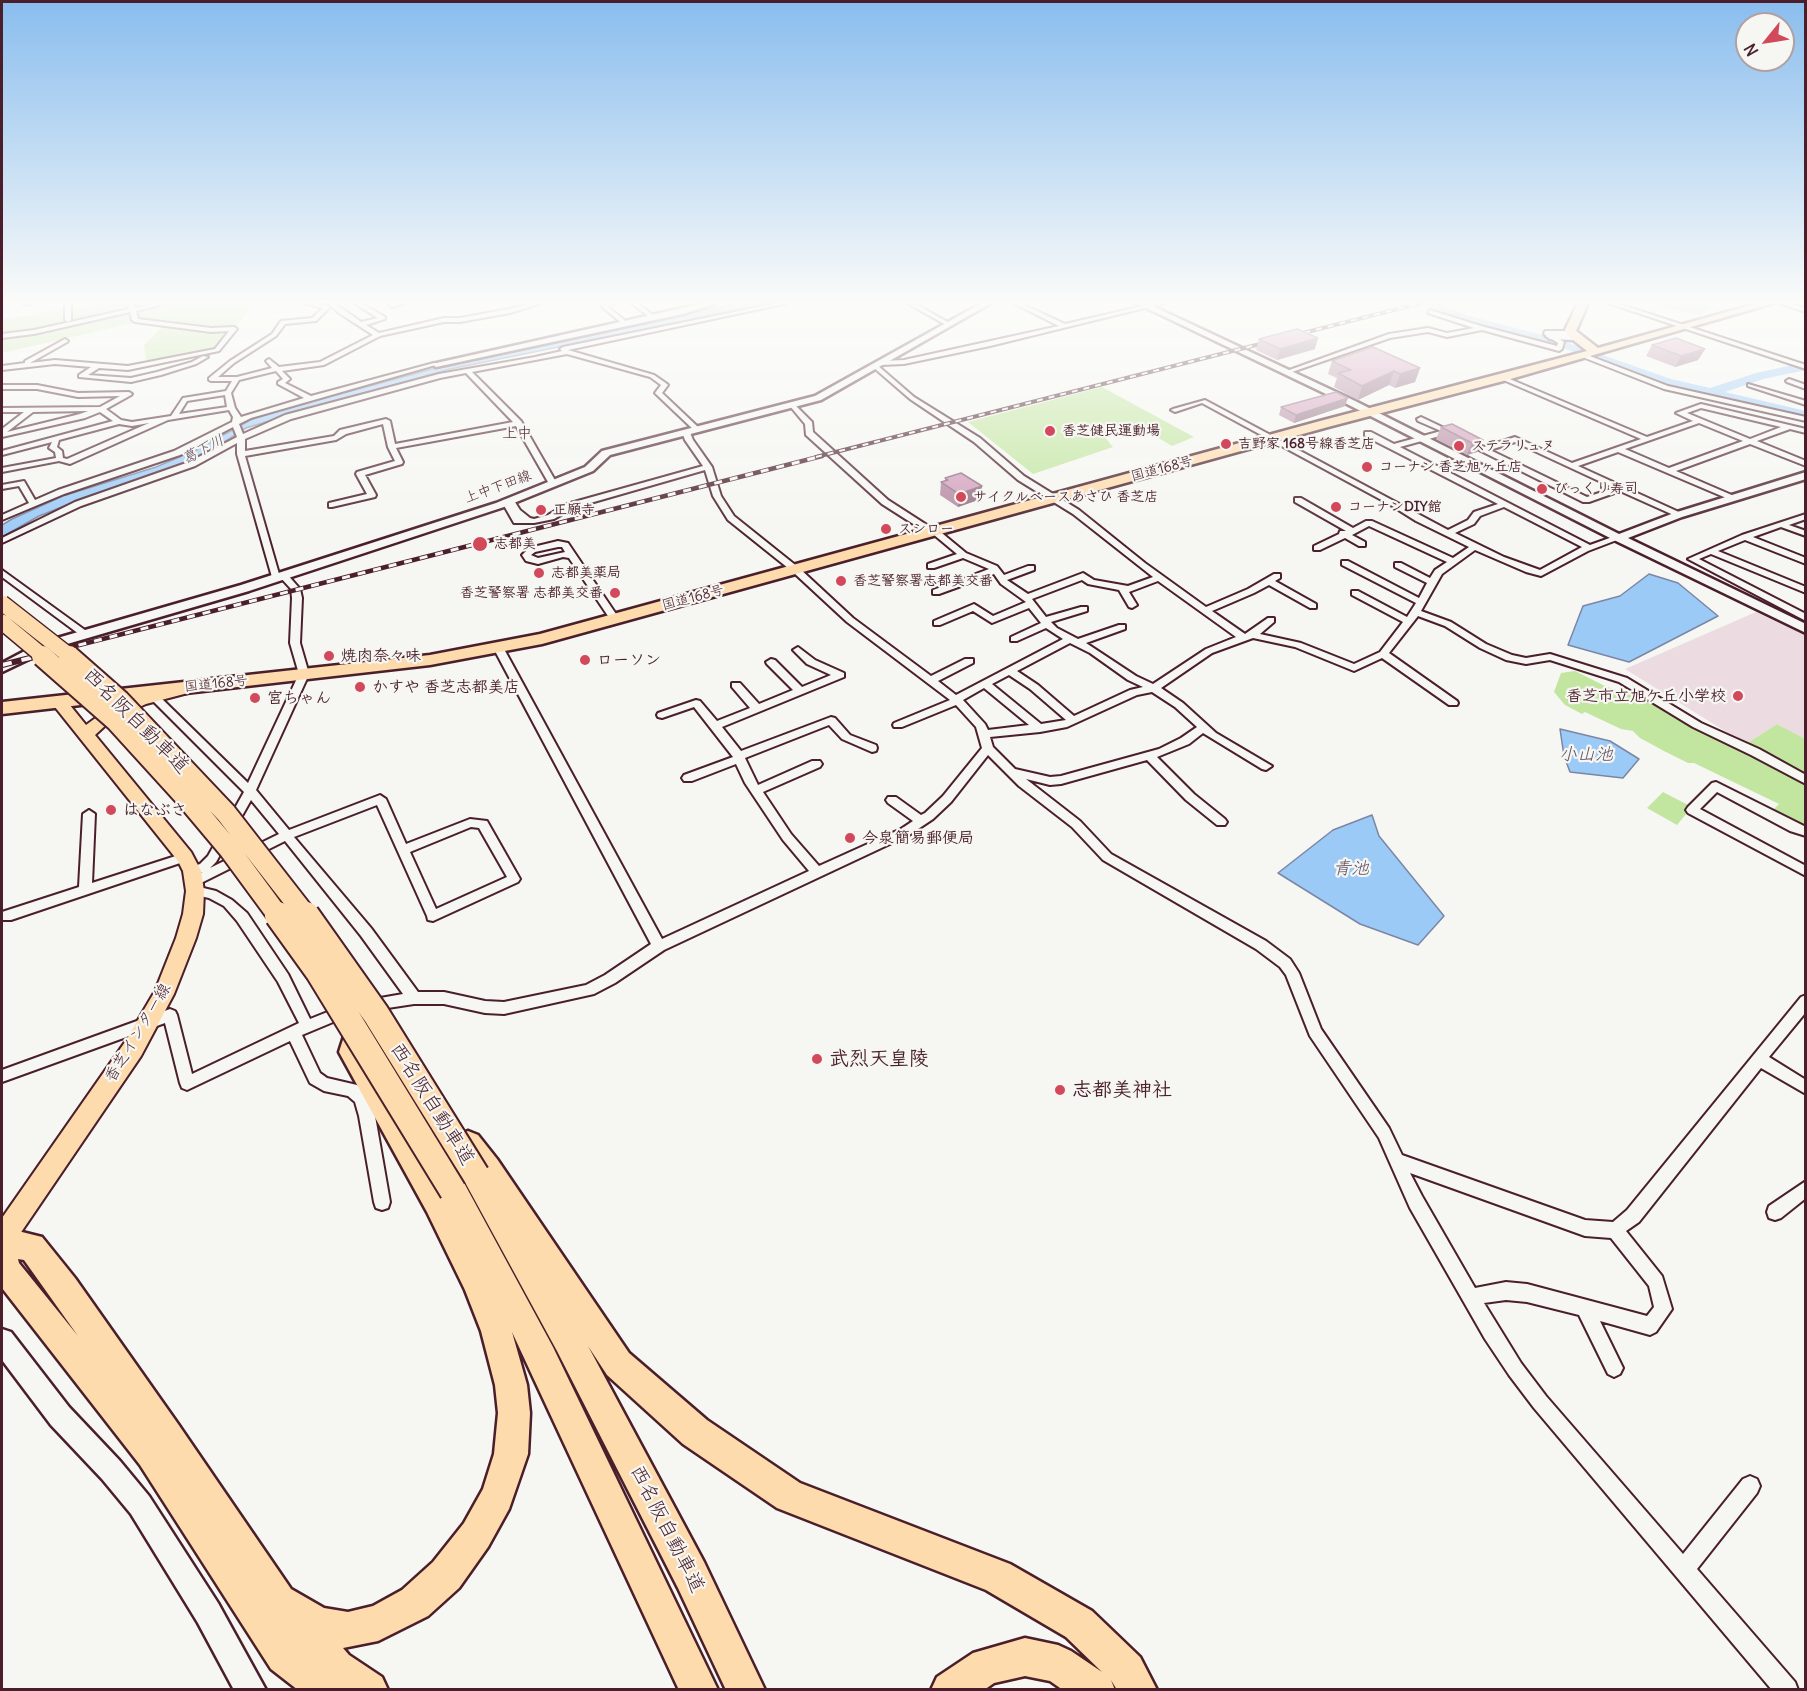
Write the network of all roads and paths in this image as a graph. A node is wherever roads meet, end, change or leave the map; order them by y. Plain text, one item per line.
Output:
1 (236, 382) edge
2 (282, 382) edge
3 (369, 382) edge
4 (417, 382) edge
5 (478, 382) edge
6 (661, 382) edge
7 (847, 382) edge
8 (895, 382) edge
9 (1307, 382) edge
10 (1496, 382) edge
11 (1513, 382) edge
12 (1653, 382) edge
13 (1676, 382) edge
14 (1792, 382) edge
15 (1750, 385) dead end
16 (2, 387) edge
17 (1806, 387) edge
18 (228, 393) junction
19 (309, 398) junction
20 (1805, 402) edge
21 (792, 405) junction
22 (231, 408) junction
23 (101, 409) junction
24 (1790, 409) junction
25 (2, 410) edge
26 (31, 410) junction
27 (1175, 410) dead end
28 (1806, 412) edge
29 (1370, 413) junction
30 (169, 418) junction
31 (1600, 418) junction
32 (1421, 419) dead end
33 (1806, 419) edge
34 (1700, 421) junction
35 (119, 422) junction
36 (236, 422) junction
37 (518, 423) junction
38 (1585, 423) dead end
39 (1789, 427) junction
40 (691, 431) junction
41 (1806, 431) edge
42 (1447, 432) junction
43 (2, 434) edge
44 (1368, 434) dead end
45 (241, 438) junction
46 (1274, 438) junction
47 (1420, 439) junction
48 (1647, 439) junction
49 (56, 441) junction
50 (1751, 441) junction
51 (392, 447) junction
52 (1393, 447) junction
53 (1618, 449) junction
54 (1485, 450) junction
55 (2, 453) edge
56 (241, 454) junction
57 (60, 459) junction
58 (1806, 464) edge
59 (1573, 465) junction
60 (708, 467) junction
61 (2, 470) edge
62 (1669, 471) junction
63 (1806, 475) edge
64 (1791, 480) junction
65 (552, 482) junction
66 (1806, 484) edge
67 (2, 487) edge
68 (1621, 488) junction
69 (1055, 498) junction
70 (1731, 498) junction
71 (1298, 500) dead end
72 (508, 502) junction
73 (33, 504) junction
74 (1505, 504) junction
75 (332, 505) dead end
76 (1678, 515) junction
77 (1806, 516) edge
78 (2, 518) edge
79 (1780, 524) junction
80 (933, 532) junction
81 (1347, 532) junction
82 (1449, 533) junction
83 (1806, 534) edge
84 (1745, 537) junction
85 (1618, 538) junction
86 (2, 541) edge
87 (1362, 544) dead end
88 (1475, 546) junction
89 (1588, 547) junction
90 (1317, 548) dead end
91 (1710, 551) junction
92 (963, 555) junction
93 (572, 556) dead end
94 (1453, 561) junction
95 (1806, 561) edge
96 (1345, 563) dead end
97 (1398, 565) dead end
98 (931, 566) dead end
99 (1031, 568) dead end
100 (796, 570) junction
101 (2, 573) edge
102 (998, 575) junction
103 (279, 576) junction
104 (1160, 577) junction
105 (1432, 582) junction
106 (1123, 588) junction
107 (1806, 590) edge
108 (936, 592) dead end
109 (1355, 593) dead end
110 (1030, 601) junction
111 (2, 603) edge
112 (1132, 605) dead end
113 (1314, 606) dead end
114 (1418, 607) junction
115 (1084, 609) dead end
116 (1206, 610) junction
117 (1806, 618) edge
118 (615, 620) junction
119 (1270, 620) dead end
120 (2, 622) edge
121 (1046, 622) junction
122 (1409, 622) junction
123 (936, 623) dead end
124 (1122, 627) dead end
125 (1806, 629) edge
126 (86, 635) junction
127 (1247, 636) junction
128 (1014, 639) dead end
129 (1074, 641) junction
130 (499, 649) junction
131 (798, 650) dead end
132 (1383, 654) junction
133 (969, 661) dead end
134 (771, 662) dead end
135 (2, 668) edge
136 (1009, 670) junction
137 (304, 674) junction
138 (931, 680) junction
139 (226, 682) junction
140 (984, 683) junction
141 (736, 685) dead end
142 (1154, 688) junction
143 (800, 691) junction
144 (154, 698) junction
145 (957, 700) junction
146 (58, 702) junction
147 (1453, 703) dead end
148 (2, 708) edge
149 (757, 709) junction
150 (662, 715) dead end
151 (1074, 721) junction
152 (898, 725) dead end
153 (715, 726) junction
154 (1202, 728) junction
155 (1040, 729) junction
156 (86, 734) junction
157 (984, 734) junction
158 (872, 747) dead end
159 (988, 748) junction
160 (1149, 756) junction
161 (739, 757) junction
162 (816, 764) dead end
163 (1266, 766) dead end
164 (1012, 772) junction
165 (688, 778) dead end
166 (1806, 780) edge
167 (756, 790) junction
168 (250, 791) junction
169 (892, 800) dead end
170 (89, 814) dead end
171 (921, 821) junction
172 (1221, 822) dead end
173 (1805, 830) edge
174 (287, 835) junction
175 (403, 850) junction
176 (1806, 872) edge
177 (818, 873) junction
178 (191, 875) junction
179 (85, 890) junction
180 (6, 916) dead end
181 (659, 946) junction
182 (414, 998) junction
183 (1806, 1001) edge
184 (149, 1022) junction
185 (300, 1029) junction
186 (1760, 1059) junction
187 (2, 1076) edge
188 (1806, 1089) edge
189 (1399, 1161) junction
190 (463, 1184) junction
191 (1806, 1188) edge
192 (382, 1202) dead end
193 (1775, 1212) dead end
194 (1616, 1230) junction
195 (2, 1240) edge
196 (2, 1250) edge
197 (1471, 1297) junction
198 (1584, 1308) junction
199 (2, 1341) edge
200 (1614, 1368) dead end
201 (1750, 1486) dead end
202 (1684, 1569) junction
203 (278, 1602) junction
204 (284, 1656) junction
205 (251, 1689) edge
206 (316, 1689) edge
207 (329, 1689) edge
208 (369, 1689) edge
209 (699, 1689) edge
210 (746, 1689) edge
211 (950, 1689) edge
212 (1096, 1689) edge
213 (1138, 1689) edge
214 (1787, 1689) edge

1 - 18 street
2 - 19 street
3 - 19 street
4 - 45 street
5 - 37 street
6 - 40 street
7 - 21 street, 上中下田線
8 - 69 street
9 - 29 street
10 - 29 highway, 国道168号
11 - 31 street
12 - 33 street
13 - 24 street
14 - 17 street
15 - 20 street
16 - 23 street
18 - 22 street
18 - 30 street
19 - 36 street
20 - 24 street
21 - 40 street, 上中下田線
21 - 80 street
22 - 30 street
22 - 36 street
23 - 26 street
23 - 35 street
23 - 43 street
24 - 28 street
25 - 26 street
26 - 43 street
27 - 46 street
29 - 46 highway, 国道168号
29 - 47 street
30 - 35 street
30 - 57 street
31 - 38 street
31 - 48 street
32 - 42 street
34 - 39 street
34 - 48 street
34 - 50 street
35 - 49 street
36 - 45 street
36 - 73 street
37 - 51 street
37 - 65 street
39 - 41 street
39 - 50 street
40 - 60 street
40 - 65 street, 上中下田線
42 - 47 street
42 - 54 street
44 - 52 street
45 - 56 street
45 - 86 street
46 - 69 highway, 国道168号
46 - 82 street
47 - 52 street
47 - 85 street
48 - 53 street
49 - 55 street
49 - 57 street
50 - 58 street
50 - 62 street
51 - 56 street
51 - 75 street
52 - 74 street
53 - 59 street
53 - 62 street
54 - 59 street
54 - 68 street
56 - 103 street
57 - 61 street
59 - 68 street
60 - 72 street
60 - 100 street
62 - 70 street
63 - 64 street
64 - 66 street
64 - 70 street
65 - 72 street, 上中下田線
67 - 73 street
68 - 76 street
69 - 80 highway, 国道168号
69 - 104 street
70 - 76 street
71 - 81 street
72 - 103 street, 上中下田線
73 - 78 street
74 - 82 street
74 - 89 street
76 - 85 street
77 - 79 street
79 - 83 street
79 - 84 street
80 - 92 street
80 - 100 highway, 国道168号
81 - 87 street
81 - 90 street
81 - 94 street
82 - 88 street
84 - 91 street
84 - 95 street
85 - 89 street
85 - 125 street
88 - 89 street
88 - 94 street
91 - 107 street
91 - 117 street
92 - 98 street
92 - 102 street
93 - 118 street
94 - 105 street
96 - 114 street
97 - 105 street
99 - 102 street
100 - 118 highway, 国道168号
100 - 138 street
101 - 126 street
102 - 108 street
102 - 110 street
103 - 126 street, 上中下田線
103 - 137 street
104 - 106 street
104 - 116 street
105 - 114 street
106 - 110 street
106 - 112 street
109 - 122 street
110 - 121 street
110 - 123 street
111 - 190 highway, 西名阪自動車道, bridge
113 - 116 street
114 - 122 street
114 - 166 street
115 - 121 street
116 - 127 street
118 - 130 highway, 国道168号
119 - 127 street
120 - 190 highway, 西名阪自動車道, bridge
121 - 128 street
121 - 129 street
122 - 132 street
124 - 129 street
126 - 135 street, 上中下田線
127 - 132 street
127 - 142 street
129 - 136 street
129 - 142 street
130 - 137 highway, 国道168号
130 - 181 street
131 - 143 street
132 - 147 street
133 - 138 street
134 - 143 street
136 - 140 street
136 - 151 street
137 - 139 highway, 国道168号
137 - 168 street
138 - 145 street
139 - 144 main road
139 - 146 highway, 国道168号
140 - 145 street
140 - 155 street
141 - 149 street
142 - 151 street
142 - 154 street
143 - 149 street
144 - 156 main road
144 - 168 street
145 - 152 street
145 - 157 street
146 - 148 highway, 国道168号
146 - 156 main road
149 - 153 street
150 - 153 street
151 - 155 street
153 - 161 street
154 - 160 street
154 - 163 street
155 - 157 street
156 - 178 main road
157 - 159 street
158 - 161 street
159 - 164 street
159 - 171 street
160 - 164 street
160 - 172 street
161 - 165 street
161 - 167 street
162 - 167 street
164 - 189 street
167 - 177 street
168 - 174 street
168 - 178 street
169 - 171 street
170 - 179 street
171 - 177 street
173 - 176 street
174 - 175 street
174 - 178 street
174 - 182 street
175 - 175 street
177 - 181 street
178 - 179 street
178 - 184 main road, 香芝インター線
178 - 185 street
179 - 180 street
181 - 182 street
182 - 185 street
183 - 186 street
184 - 185 street
184 - 187 street
184 - 195 main road, 香芝インター線
185 - 192 street
186 - 188 street
186 - 194 street
189 - 194 street
189 - 197 street
190 - 203 highway
190 - 209 highway, 西名阪自動車道
190 - 210 highway, 西名阪自動車道
190 - 213 highway
191 - 193 street
194 - 198 street
195 - 203 highway
196 - 204 highway
197 - 198 street
197 - 202 street
198 - 200 street
199 - 205 street
201 - 202 street
202 - 214 street
203 - 208 highway
204 - 206 highway
204 - 207 highway
211 - 212 highway

